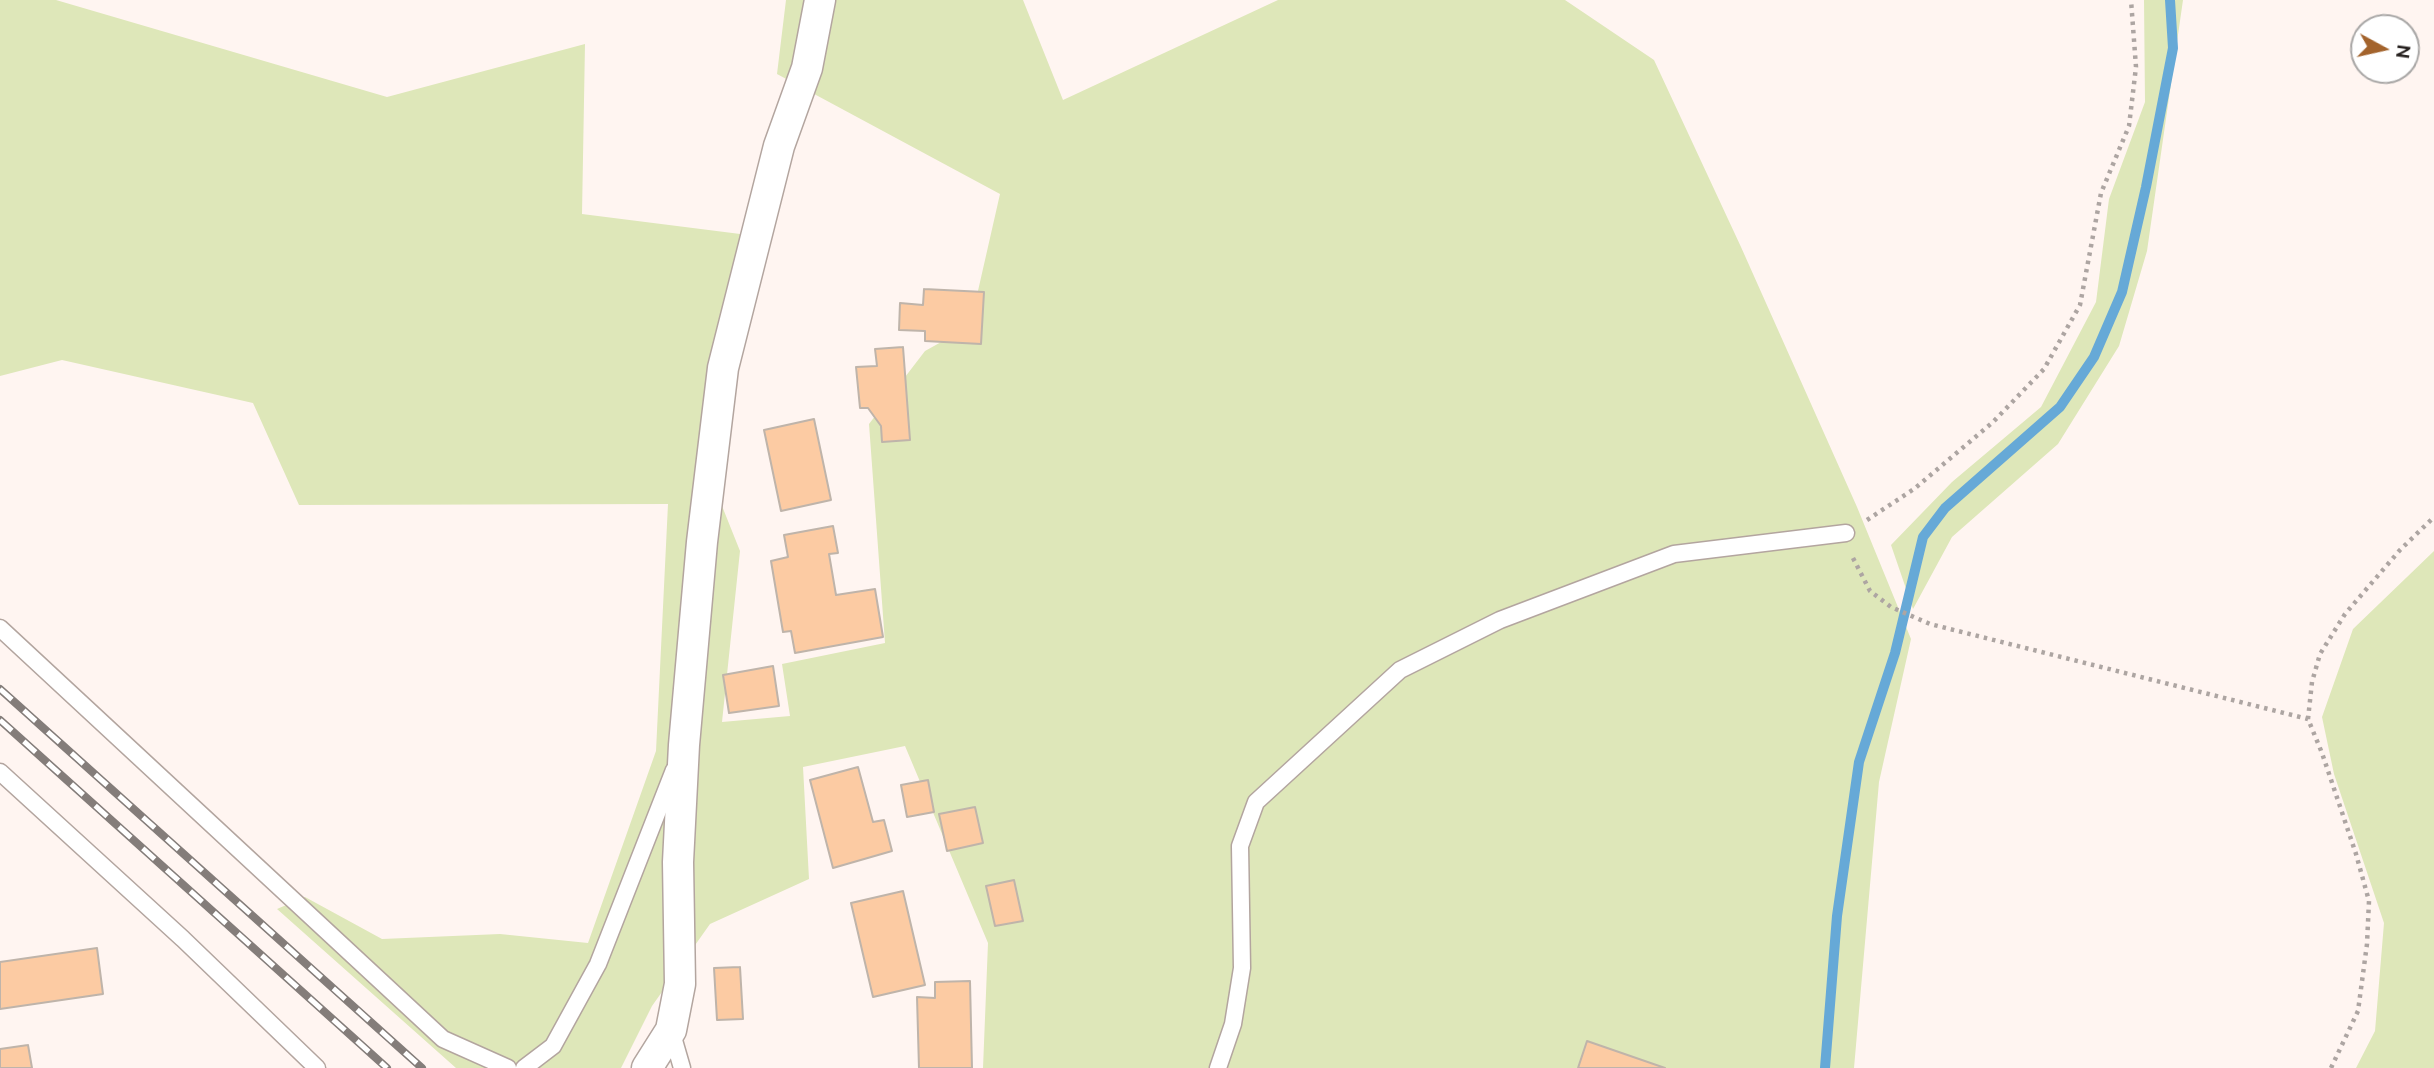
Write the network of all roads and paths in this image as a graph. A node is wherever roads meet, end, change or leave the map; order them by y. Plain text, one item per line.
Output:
1 (820, 0) edge
2 (2131, 0) edge
3 (2434, 517) edge
4 (1846, 533) junction
5 (0, 628) edge
6 (2308, 719) junction
7 (684, 745) junction
8 (0, 772) edge
9 (671, 1030) junction
10 (317, 1068) edge
11 (508, 1068) edge
12 (524, 1068) edge
13 (647, 1068) edge
14 (682, 1068) edge
15 (1218, 1068) edge
16 (2331, 1068) edge

1 - 7 street
2 - 4 path
3 - 6 path
4 - 6 path
4 - 15 lane
5 - 11 lane
6 - 16 path
7 - 9 street
7 - 12 lane
8 - 10 lane
9 - 13 street
9 - 14 lane

